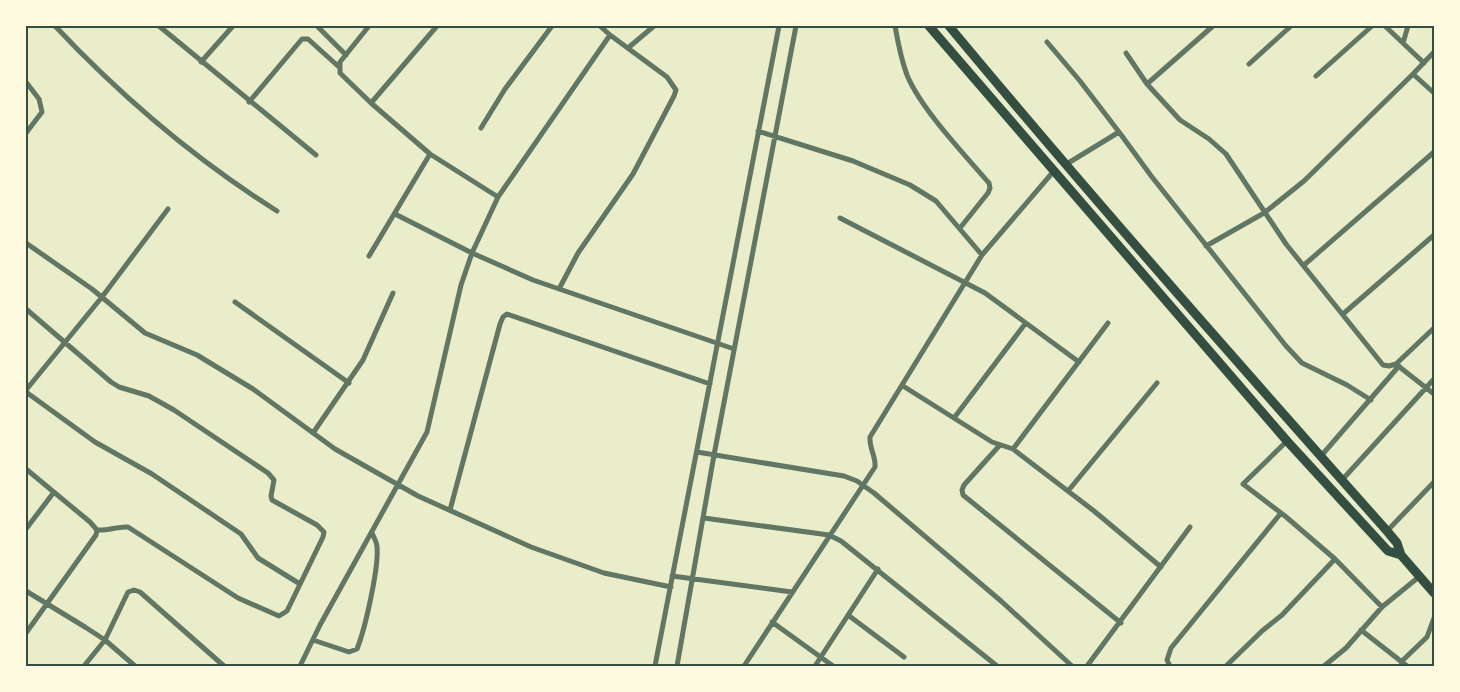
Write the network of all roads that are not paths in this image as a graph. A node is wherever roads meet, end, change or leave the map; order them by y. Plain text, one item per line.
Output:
1 (55, 26) edge
2 (159, 26) edge
3 (233, 26) edge
4 (316, 26) edge
5 (369, 26) edge
6 (437, 26) edge
7 (552, 26) edge
8 (600, 26) edge
9 (654, 26) edge
10 (779, 26) edge
11 (796, 26) edge
12 (895, 26) edge
13 (928, 26) edge
14 (949, 26) edge
15 (1213, 26) edge
16 (1291, 26) edge
17 (1372, 26) edge
18 (1384, 26) edge
19 (1408, 26) edge
20 (610, 34) junction
21 (1047, 42) dead end
22 (1403, 43) junction
23 (628, 48) junction
24 (1434, 52) edge
25 (1126, 53) dead end
26 (346, 55) junction
27 (201, 62) junction
28 (1249, 63) dead end
29 (1424, 63) junction
30 (339, 67) junction
31 (1413, 74) junction
32 (1316, 76) dead end
33 (26, 82) edge
34 (1147, 84) junction
35 (1434, 93) edge
36 (249, 102) junction
37 (371, 103) junction
38 (481, 128) dead end
39 (758, 131) junction
40 (1119, 132) junction
41 (26, 133) edge
42 (775, 137) junction
43 (1434, 152) edge
44 (430, 154) junction
45 (316, 156) dead end
46 (1065, 165) junction
47 (1053, 172) junction
48 (498, 197) junction
49 (168, 209) dead end
50 (277, 211) dead end
51 (1264, 213) junction
52 (395, 214) junction
53 (840, 218) dead end
54 (960, 228) junction
55 (1434, 235) edge
56 (26, 243) edge
57 (1206, 246) junction
58 (472, 253) junction
59 (982, 255) junction
60 (369, 256) dead end
61 (1304, 266) junction
62 (966, 282) junction
63 (559, 289) junction
64 (393, 293) dead end
65 (102, 297) junction
66 (235, 302) dead end
67 (26, 309) edge
68 (1343, 314) junction
69 (1108, 323) dead end
70 (1025, 324) junction
71 (1434, 328) edge
72 (64, 343) junction
73 (718, 345) junction
74 (734, 349) junction
75 (1079, 362) junction
76 (1397, 365) junction
77 (1434, 379) edge
78 (1156, 382) dead end
79 (349, 383) junction
80 (710, 384) junction
81 (903, 386) junction
82 (1425, 387) junction
83 (26, 391) edge
84 (1434, 394) edge
85 (1371, 400) junction
86 (954, 418) junction
87 (313, 433) junction
88 (1287, 441) junction
89 (999, 446) junction
90 (1013, 449) junction
91 (697, 452) junction
92 (714, 455) junction
93 (1321, 456) junction
94 (26, 469) edge
95 (1342, 480) junction
96 (1434, 482) edge
97 (399, 485) junction
98 (864, 486) junction
99 (1068, 491) junction
100 (54, 492) junction
101 (450, 510) junction
102 (1281, 513) junction
103 (704, 518) junction
104 (1190, 527) dead end
105 (26, 529) edge
106 (97, 530) junction
107 (1387, 531) junction
108 (372, 533) junction
109 (829, 535) junction
110 (1401, 555) junction
111 (1335, 559) junction
112 (1161, 567) junction
113 (878, 569) junction
114 (672, 576) junction
115 (1420, 576) junction
116 (693, 579) junction
117 (300, 584) junction
118 (671, 587) junction
119 (26, 591) edge
120 (792, 592) junction
121 (1434, 593) edge
122 (46, 605) junction
123 (1382, 607) junction
124 (848, 615) junction
125 (1434, 618) edge
126 (772, 622) junction
127 (1121, 623) junction
128 (1361, 630) junction
129 (26, 633) edge
130 (105, 640) junction
131 (313, 640) junction
132 (904, 657) dead end
133 (821, 658) junction
134 (1401, 662) junction
135 (84, 666) edge
136 (135, 666) edge
137 (224, 666) edge
138 (300, 666) edge
139 (655, 666) edge
140 (677, 666) edge
141 (744, 666) edge
142 (815, 666) edge
143 (833, 666) edge
144 (997, 666) edge
145 (1072, 666) edge
146 (1087, 666) edge
147 (1170, 666) edge
148 (1226, 666) edge
149 (1324, 666) edge
150 (1407, 666) edge

1 - 50 street
2 - 27 street
3 - 27 street
4 - 26 street
5 - 26 street
6 - 37 street
7 - 38 street
8 - 20 street
9 - 23 street
10 - 39 street
11 - 42 street
12 - 54 street
13 - 47 highway
14 - 46 highway
15 - 34 street
16 - 28 street
17 - 32 street
18 - 22 street
19 - 22 street
20 - 23 street
20 - 48 street
21 - 40 street
22 - 29 street
23 - 63 street
24 - 29 street
25 - 34 street
26 - 30 street
27 - 36 street
29 - 31 street
30 - 36 street
30 - 37 street
31 - 35 street
31 - 51 street
33 - 41 street
34 - 51 street
36 - 45 street
37 - 44 street
39 - 42 street
39 - 73 street
40 - 46 street
40 - 57 street
42 - 54 street
42 - 74 street
43 - 61 street
44 - 48 street
44 - 52 street
46 - 93 highway
47 - 59 street
47 - 88 highway
48 - 58 street
49 - 65 street
51 - 57 street
51 - 61 street
52 - 58 street
52 - 60 street
53 - 62 street
54 - 59 street
55 - 68 street
56 - 65 street
57 - 85 street
58 - 63 street
58 - 97 street
59 - 62 street
61 - 68 street
62 - 70 street
62 - 81 street
63 - 73 street
64 - 79 street
65 - 72 street
65 - 87 street
66 - 79 street
67 - 72 street
68 - 76 street
69 - 75 street
70 - 75 street
70 - 86 street
71 - 76 street
72 - 83 street
72 - 117 street
73 - 74 street
73 - 80 street
74 - 92 street
75 - 90 street
76 - 82 street
76 - 85 street
77 - 82 street
78 - 99 street
79 - 87 street
80 - 91 street
80 - 101 street
81 - 86 street
81 - 98 street
82 - 84 street
82 - 95 street
83 - 117 street
85 - 93 street
86 - 89 street
87 - 97 street
88 - 102 street
88 - 110 highway
89 - 90 street
89 - 127 street
90 - 99 street
91 - 92 street
91 - 114 street
92 - 98 street
92 - 103 street
93 - 95 highway
94 - 100 street
95 - 107 highway
96 - 107 street
97 - 101 street
97 - 108 street
98 - 109 street
98 - 145 street
99 - 112 street
100 - 105 street
100 - 106 street
101 - 118 street
102 - 111 street
102 - 147 street
103 - 109 street
103 - 116 street
104 - 112 street
106 - 117 street
106 - 122 street
107 - 110 highway
108 - 131 street
108 - 131 street
109 - 113 street
109 - 120 street
110 - 115 highway
111 - 123 street
111 - 148 street
112 - 127 street
113 - 124 street
113 - 144 street
114 - 116 street
114 - 118 street
115 - 121 highway
115 - 123 street
116 - 120 street
116 - 140 street
118 - 139 street
119 - 122 street
120 - 126 street
122 - 129 street
122 - 130 street
123 - 128 street
124 - 132 street
124 - 133 street
125 - 134 street
126 - 133 street
126 - 141 street
127 - 146 street
128 - 134 street
128 - 149 street
130 - 135 street
130 - 136 street
130 - 137 street
131 - 138 street
133 - 142 street
133 - 143 street
134 - 150 street

